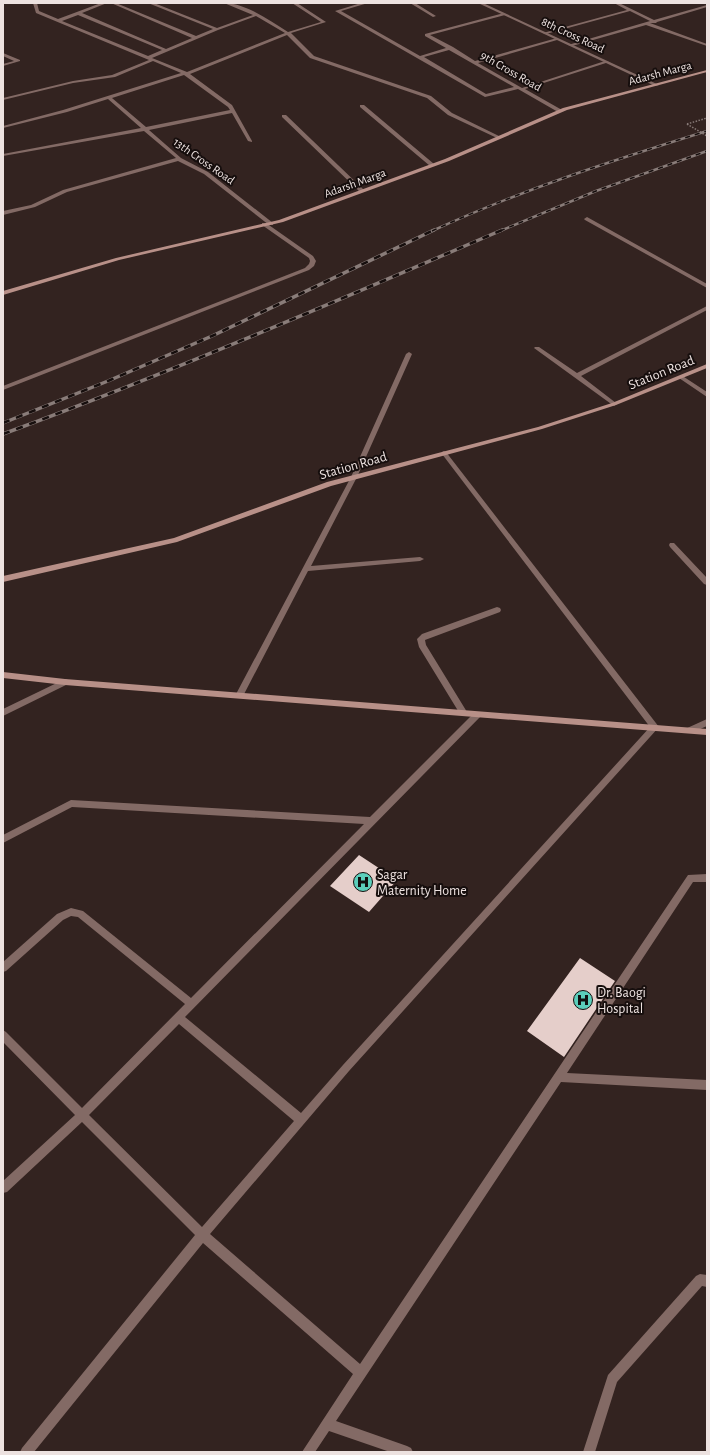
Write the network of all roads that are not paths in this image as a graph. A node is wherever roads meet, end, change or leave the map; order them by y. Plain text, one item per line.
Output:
1 (35, 3) edge
2 (105, 3) edge
3 (113, 3) edge
4 (150, 3) edge
5 (226, 3) edge
6 (294, 3) edge
7 (366, 3) edge
8 (412, 3) edge
9 (480, 3) edge
10 (616, 3) edge
11 (707, 6) edge
12 (630, 10) junction
13 (78, 13) junction
14 (256, 14) junction
15 (504, 14) junction
16 (434, 16) dead end
17 (57, 21) junction
18 (656, 22) junction
19 (647, 24) junction
20 (217, 29) junction
21 (545, 33) junction
22 (288, 34) junction
23 (196, 38) junction
24 (556, 38) junction
25 (570, 45) junction
26 (707, 45) edge
27 (451, 48) junction
28 (165, 50) junction
29 (3, 54) edge
30 (148, 58) junction
31 (420, 58) junction
32 (153, 60) junction
33 (475, 62) junction
34 (607, 62) junction
35 (3, 65) edge
36 (707, 71) edge
37 (186, 74) junction
38 (656, 85) junction
39 (520, 88) junction
40 (109, 97) junction
41 (3, 99) edge
42 (362, 106) dead end
43 (233, 110) junction
44 (560, 111) junction
45 (284, 116) dead end
46 (3, 127) edge
47 (146, 129) junction
48 (499, 137) junction
49 (250, 141) dead end
50 (3, 155) edge
51 (179, 159) junction
52 (432, 165) junction
53 (362, 191) junction
54 (3, 213) edge
55 (587, 220) dead end
56 (264, 224) junction
57 (271, 224) junction
58 (707, 286) edge
59 (3, 293) edge
60 (707, 308) edge
61 (537, 348) dead end
62 (409, 354) dead end
63 (707, 366) edge
64 (577, 376) junction
65 (681, 377) junction
66 (3, 388) edge
67 (707, 395) edge
68 (614, 404) junction
69 (444, 453) junction
70 (354, 477) junction
71 (672, 545) dead end
72 (420, 559) dead end
73 (305, 569) junction
74 (3, 579) edge
75 (707, 582) edge
76 (497, 610) dead end
77 (3, 675) edge
78 (65, 682) junction
79 (239, 696) junction
80 (463, 712) junction
81 (3, 713) edge
82 (478, 714) junction
83 (707, 722) edge
84 (655, 727) junction
85 (688, 731) junction
86 (707, 732) edge
87 (373, 821) junction
88 (3, 839) edge
89 (707, 878) edge
90 (3, 968) edge
91 (192, 1004) junction
92 (178, 1017) junction
93 (3, 1035) edge
94 (558, 1077) junction
95 (707, 1085) edge
96 (82, 1115) junction
97 (301, 1120) junction
98 (3, 1188) edge
99 (202, 1235) junction
100 (707, 1281) edge
101 (361, 1373) junction
102 (328, 1424) junction
103 (26, 1452) edge
104 (308, 1452) edge
105 (407, 1452) edge
106 (589, 1452) edge

1 - 17 street
2 - 13 street
3 - 23 street
4 - 20 street
5 - 14 street
6 - 22 street
7 - 31 street
8 - 16 street
9 - 15 street, 8th Cross Road
10 - 12 street
11 - 18 street
12 - 18 street
12 - 21 street
13 - 17 street
13 - 28 street
14 - 20 street
14 - 22 street
15 - 21 street, 8th Cross Road
15 - 27 street, 9th Cross Road
17 - 30 street
18 - 19 street
19 - 25 street
19 - 26 street
20 - 23 street
21 - 24 street, 8th Cross Road
22 - 37 street
22 - 48 street
23 - 28 street
24 - 25 street, 8th Cross Road
24 - 33 street
25 - 34 street, 8th Cross Road
27 - 31 street
27 - 33 street, 9th Cross Road
28 - 30 street
29 - 35 street
30 - 32 street
31 - 39 street
32 - 37 street
32 - 41 street
33 - 39 street, 9th Cross Road
34 - 38 street, 8th Cross Road
34 - 39 street
36 - 38 main road, Adarsh Marga
37 - 40 street
37 - 43 street
38 - 44 main road, Adarsh Marga
39 - 44 street, 9th Cross Road
40 - 46 street
40 - 47 street, 13th Cross Road
42 - 52 street
43 - 47 street
43 - 49 street
44 - 48 main road, Adarsh Marga
45 - 53 street
47 - 50 street
47 - 51 street, 13th Cross Road
48 - 52 main road, Adarsh Marga
51 - 54 street
51 - 57 street, 13th Cross Road
52 - 53 main road, Adarsh Marga
53 - 57 main road, Adarsh Marga
55 - 58 street
56 - 57 main road, Adarsh Marga
56 - 59 main road, Adarsh Marga
56 - 66 street
60 - 64 street
61 - 64 street
62 - 70 street
63 - 65 main road, Station Road
64 - 68 street
65 - 67 street
65 - 68 main road, Station Road
68 - 69 main road, Station Road
69 - 70 main road, Station Road
69 - 84 street
70 - 73 street
70 - 74 main road, Station Road
71 - 75 street
72 - 73 street
73 - 79 street
76 - 80 street
77 - 78 main road
78 - 79 main road
78 - 81 street
79 - 80 main road
80 - 82 main road
82 - 84 main road
82 - 87 street
83 - 85 street
84 - 85 main road
84 - 97 street
85 - 86 main road
87 - 88 street
87 - 91 street
89 - 94 street
90 - 91 street
91 - 92 street
92 - 96 street
92 - 97 street
93 - 96 street
94 - 95 street
94 - 101 street
96 - 98 street
96 - 99 street
97 - 99 street
99 - 101 street
99 - 103 street
100 - 106 street
101 - 102 street
102 - 104 street
102 - 105 street

